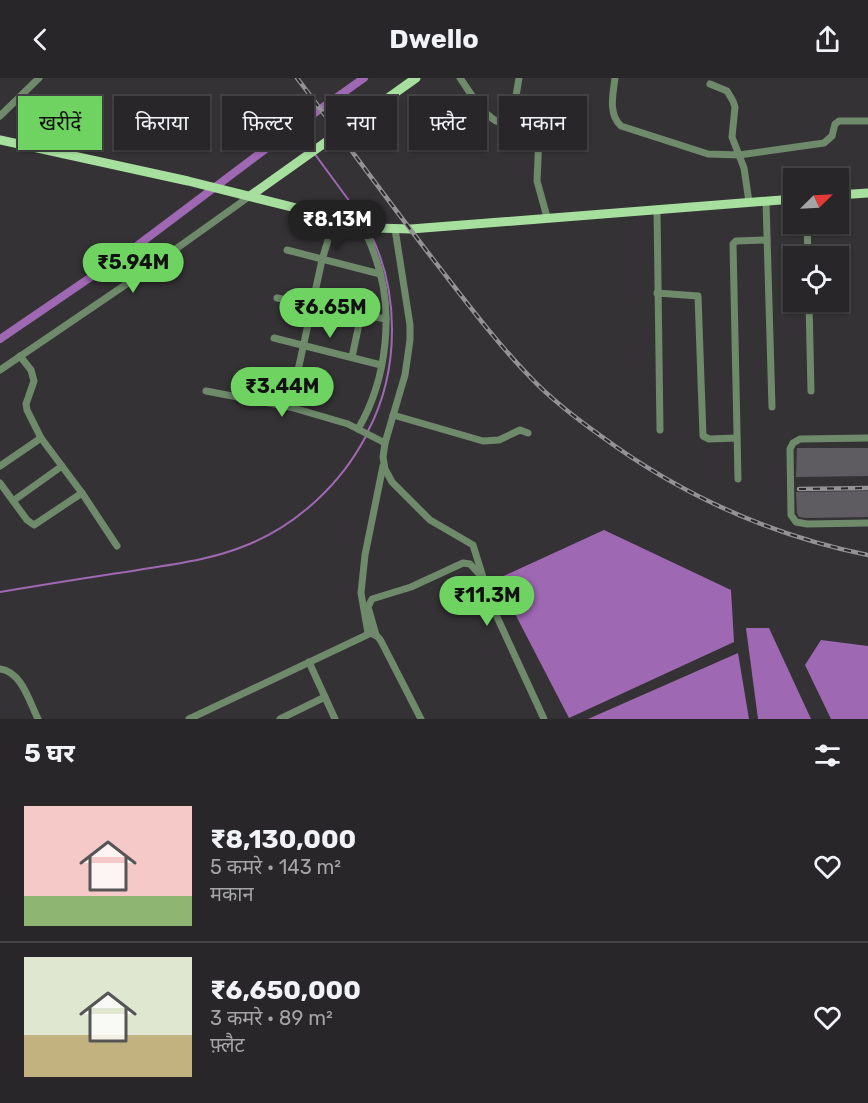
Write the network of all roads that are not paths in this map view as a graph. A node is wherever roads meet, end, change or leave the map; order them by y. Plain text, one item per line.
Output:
1 (39, 78) edge
2 (416, 78) edge
3 (460, 78) edge
4 (519, 78) edge
5 (615, 78) edge
6 (710, 84) dead end
7 (516, 96) edge
8 (0, 116) edge
9 (868, 121) edge
10 (499, 122) edge
11 (0, 140) edge
12 (538, 150) edge
13 (739, 155) junction
14 (868, 193) edge
15 (849, 194) edge
16 (250, 196) junction
17 (783, 199) edge
18 (766, 201) junction
19 (749, 202) junction
20 (657, 209) junction
21 (335, 217) junction
22 (547, 217) junction
23 (348, 222) junction
24 (395, 229) junction
25 (767, 240) junction
26 (288, 250) dead end
27 (322, 260) junction
28 (381, 274) junction
29 (657, 293) junction
30 (277, 298) dead end
31 (313, 304) junction
32 (809, 312) edge
33 (361, 315) junction
34 (386, 319) junction
35 (274, 338) dead end
36 (303, 345) junction
37 (20, 356) junction
38 (352, 357) junction
39 (381, 365) junction
40 (0, 370) edge
41 (206, 391) dead end
42 (811, 391) dead end
43 (290, 407) junction
44 (772, 407) dead end
45 (393, 415) junction
46 (360, 430) junction
47 (660, 430) dead end
48 (528, 433) dead end
49 (41, 438) junction
50 (737, 438) junction
51 (868, 438) edge
52 (385, 443) junction
53 (384, 464) junction
54 (0, 466) edge
55 (62, 466) junction
56 (738, 479) dead end
57 (0, 483) edge
58 (82, 494) junction
59 (13, 501) junction
60 (868, 523) edge
61 (117, 546) dead end
62 (482, 577) junction
63 (372, 634) junction
64 (309, 662) junction
65 (0, 669) edge
66 (326, 697) junction
67 (38, 719) edge
68 (189, 719) edge
69 (280, 719) edge
70 (335, 719) edge
71 (421, 719) edge
72 (544, 719) edge

1 - 8 street
2 - 16 main road
3 - 10 street
4 - 7 street
5 - 13 street
6 - 13 street
9 - 13 street
11 - 16 main road
12 - 22 street
13 - 19 street
14 - 15 main road
16 - 21 main road
16 - 37 street
17 - 18 main road
18 - 19 main road
18 - 25 street
19 - 20 main road
20 - 22 main road
20 - 29 street
21 - 23 main road
21 - 27 street
22 - 24 main road
23 - 24 main road
23 - 28 street
24 - 45 street
25 - 44 street
25 - 50 street
26 - 27 street
27 - 28 street
27 - 31 street
28 - 34 street
29 - 47 street
29 - 50 street
30 - 31 street
31 - 33 street
31 - 36 street
32 - 42 street
33 - 34 street
33 - 38 street
34 - 39 street
35 - 36 street
36 - 38 street
36 - 43 street
37 - 40 street
37 - 49 street
38 - 39 street
39 - 46 street
41 - 43 street
43 - 46 street
45 - 48 street
45 - 52 street
46 - 52 street
49 - 54 street
49 - 55 street
50 - 56 street
51 - 60 street
52 - 53 street
53 - 62 street
53 - 63 street
55 - 58 street
55 - 59 street
57 - 59 street
58 - 59 street
58 - 61 street
62 - 63 street
62 - 72 street
63 - 64 street
63 - 71 street
64 - 66 street
64 - 68 street
65 - 67 street
66 - 69 street
66 - 70 street

